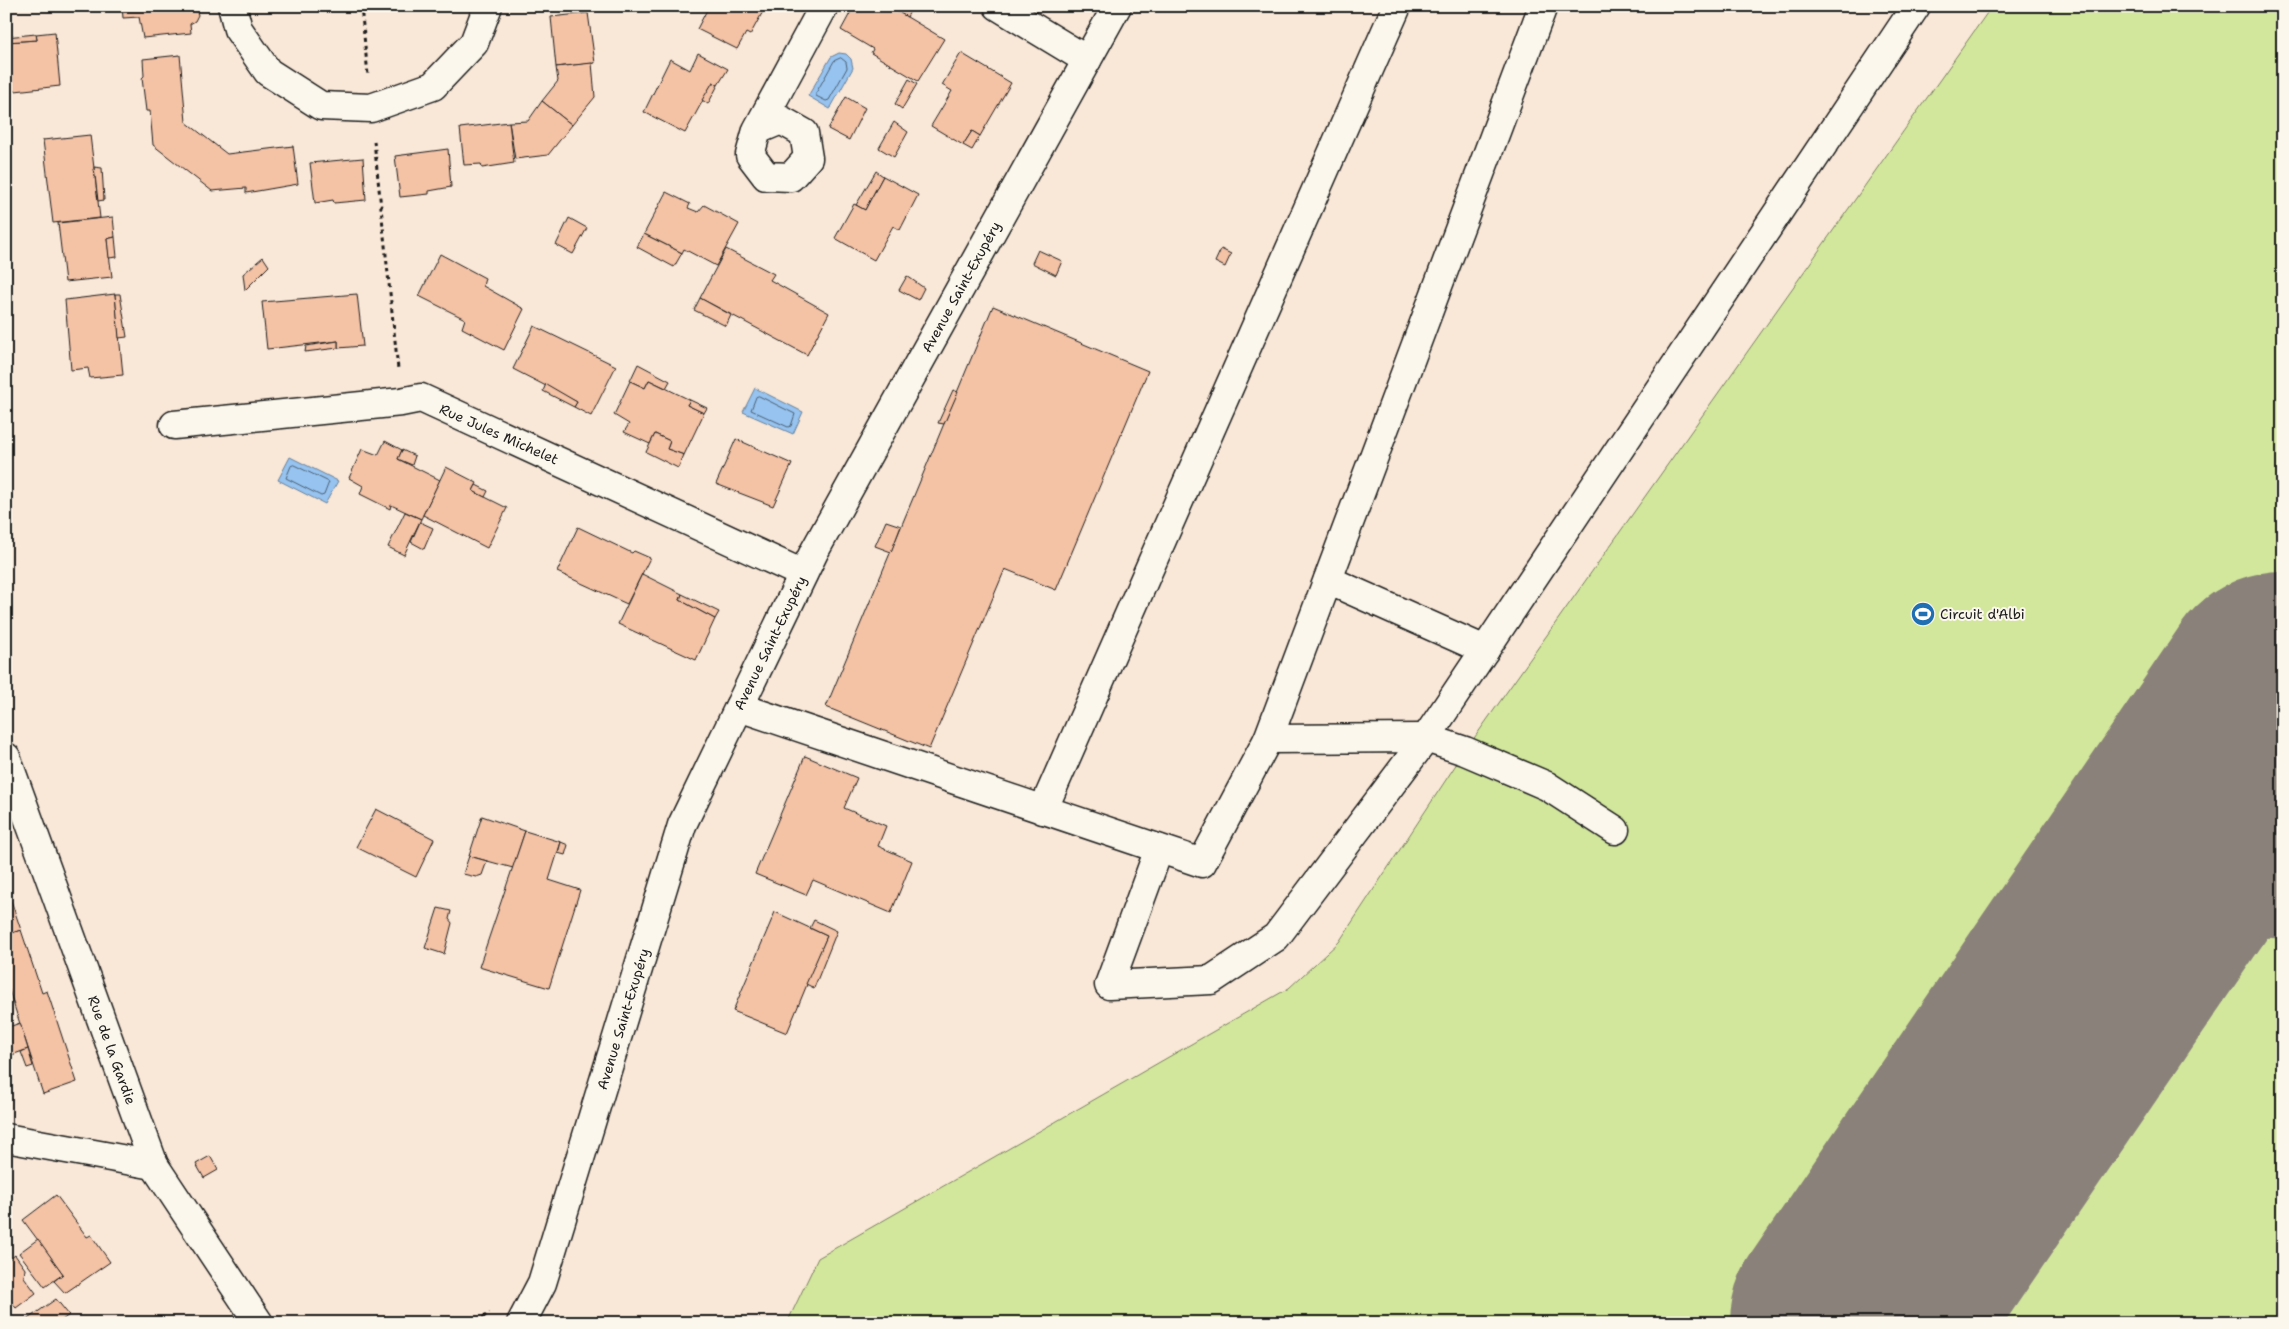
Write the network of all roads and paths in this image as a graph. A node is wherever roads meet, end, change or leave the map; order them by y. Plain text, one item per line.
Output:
1 (232, 6) edge
2 (361, 6) edge
3 (488, 6) edge
4 (824, 6) edge
5 (998, 6) edge
6 (1117, 6) edge
7 (1397, 6) edge
8 (1543, 6) edge
9 (1916, 6) edge
10 (1087, 60) junction
11 (371, 108) junction
12 (757, 130) dead end
13 (402, 402) junction
14 (174, 425) dead end
15 (804, 574) junction
16 (1328, 580) junction
17 (1485, 650) junction
18 (739, 707) junction
19 (1426, 738) junction
20 (1268, 739) junction
21 (6, 757) edge
22 (1043, 810) junction
23 (1615, 830) dead end
24 (1159, 849) junction
25 (6, 1138) edge
26 (154, 1165) junction
27 (259, 1323) edge
28 (521, 1323) edge

1 - 11 street
2 - 11 path
3 - 11 street
4 - 12 street
5 - 10 street
6 - 10 street, Avenue Saint-Exupéry
7 - 22 street
8 - 16 street
9 - 17 street
10 - 15 street, Avenue Saint-Exupéry
11 - 13 path
13 - 14 street, Rue Jules Michelet
13 - 15 street, Rue Jules Michelet
15 - 18 street, Avenue Saint-Exupéry
16 - 17 street
16 - 20 street
17 - 19 street
18 - 22 street
18 - 28 street, Avenue Saint-Exupéry
19 - 20 street
19 - 23 street
19 - 24 street
20 - 24 street
21 - 26 street, Rue de la Gardie
22 - 24 street
25 - 26 street
26 - 27 street, Rue de la Gardie

